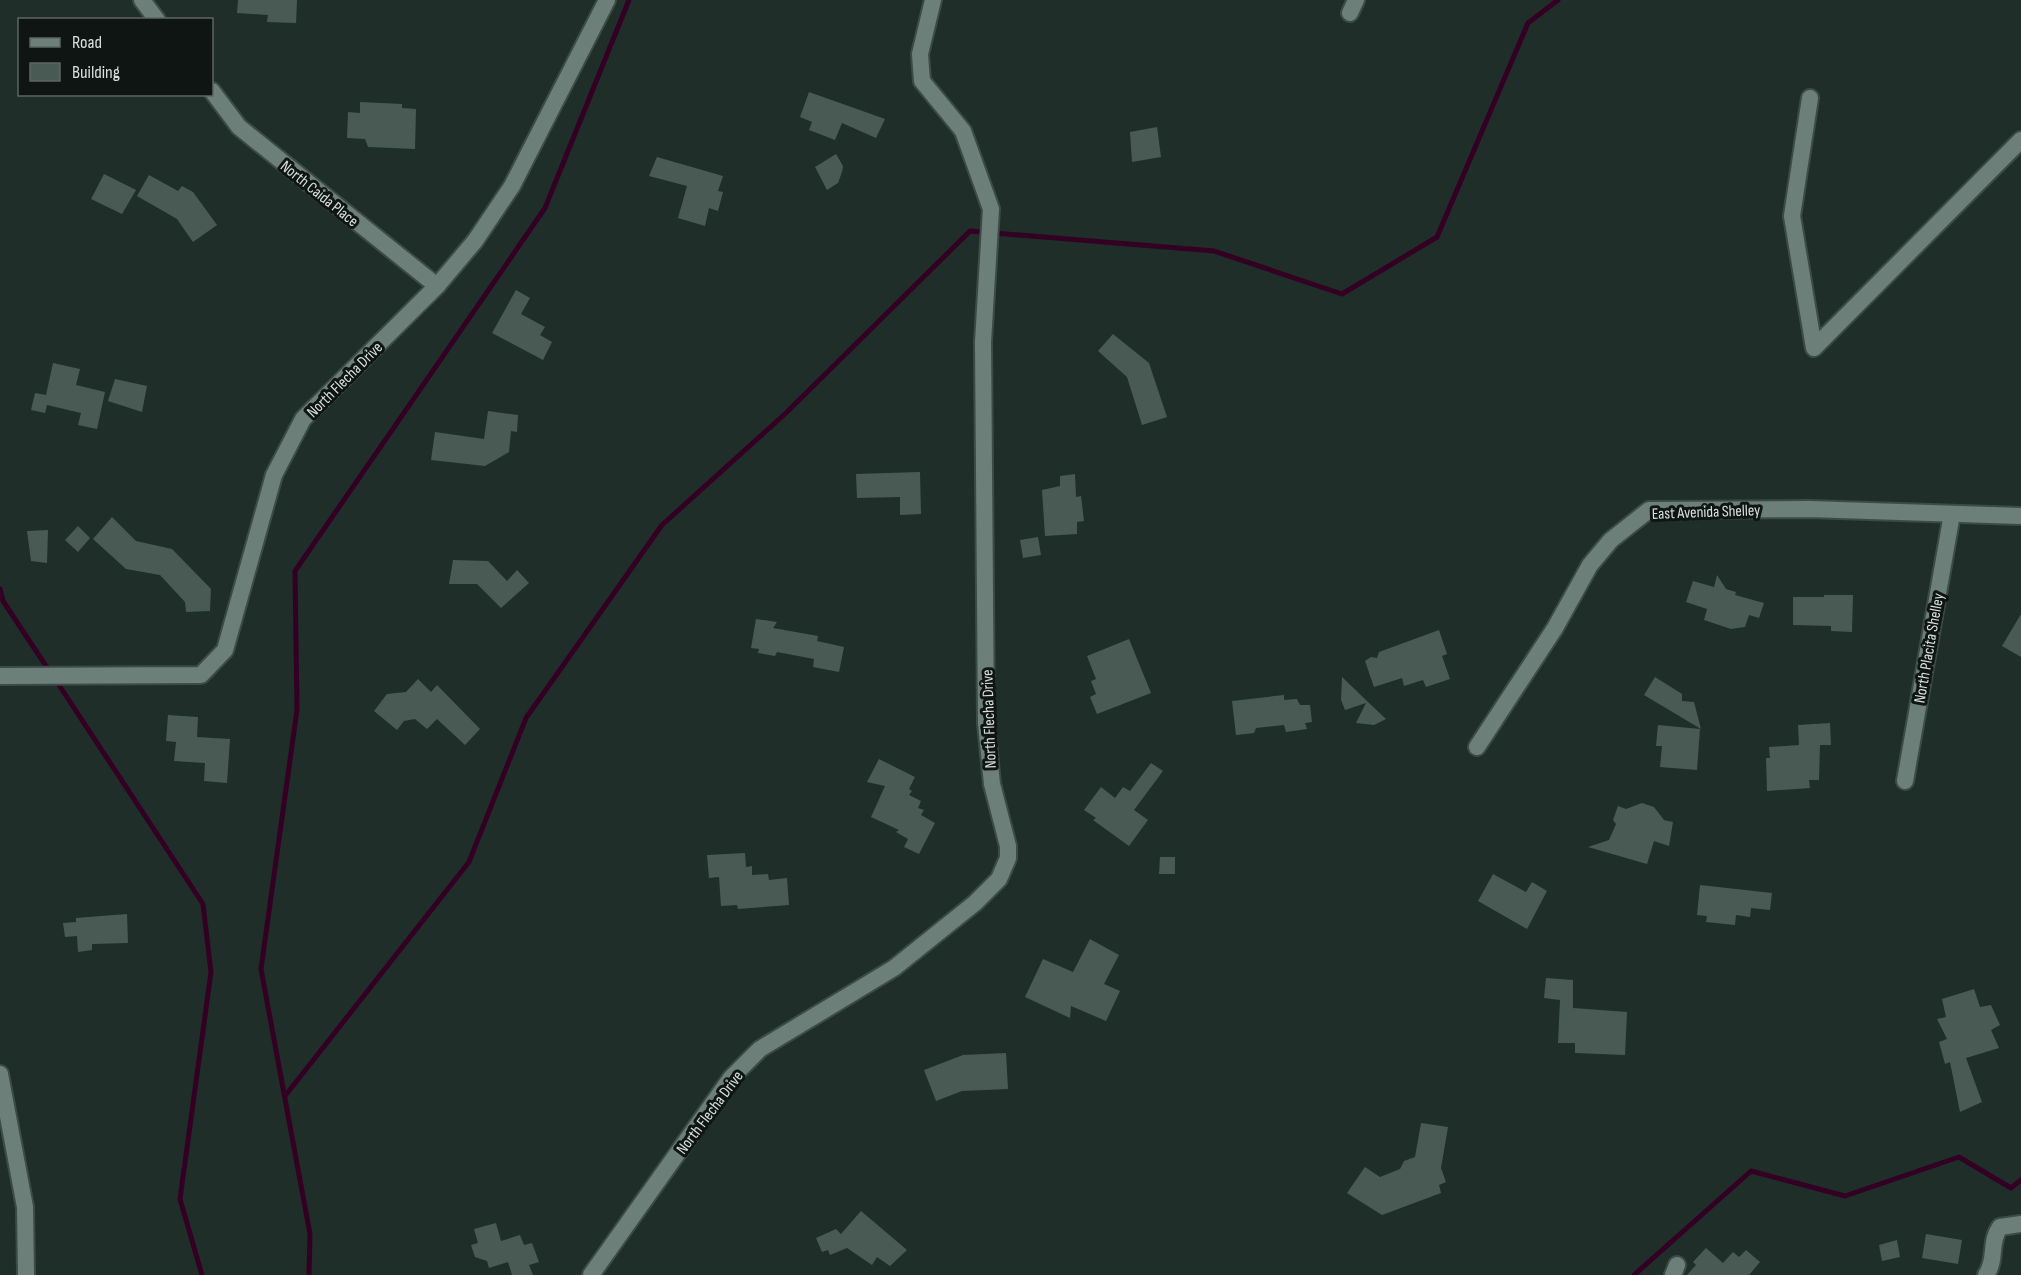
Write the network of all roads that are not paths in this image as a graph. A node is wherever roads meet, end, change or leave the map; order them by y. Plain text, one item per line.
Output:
1 (142, 0) edge
2 (607, 0) edge
3 (933, 0) edge
4 (156, 18) edge
5 (213, 93) edge
6 (1810, 98) dead end
7 (2021, 140) edge
8 (437, 286) junction
9 (1952, 514) junction
10 (2021, 516) edge
11 (0, 676) edge
12 (1477, 747) dead end
13 (1905, 781) dead end
14 (0, 1074) edge
15 (2021, 1224) edge
16 (26, 1275) edge
17 (591, 1275) edge
18 (1986, 1275) edge

1 - 4 street
2 - 8 street, North Flecha Drive
3 - 17 street, North Flecha Drive
5 - 8 street, North Caida Place
6 - 7 street
8 - 11 street, North Flecha Drive
9 - 10 street, East Avenida Shelley
9 - 12 street, East Avenida Shelley
9 - 13 street, North Placita Shelley
14 - 16 street
15 - 18 street

